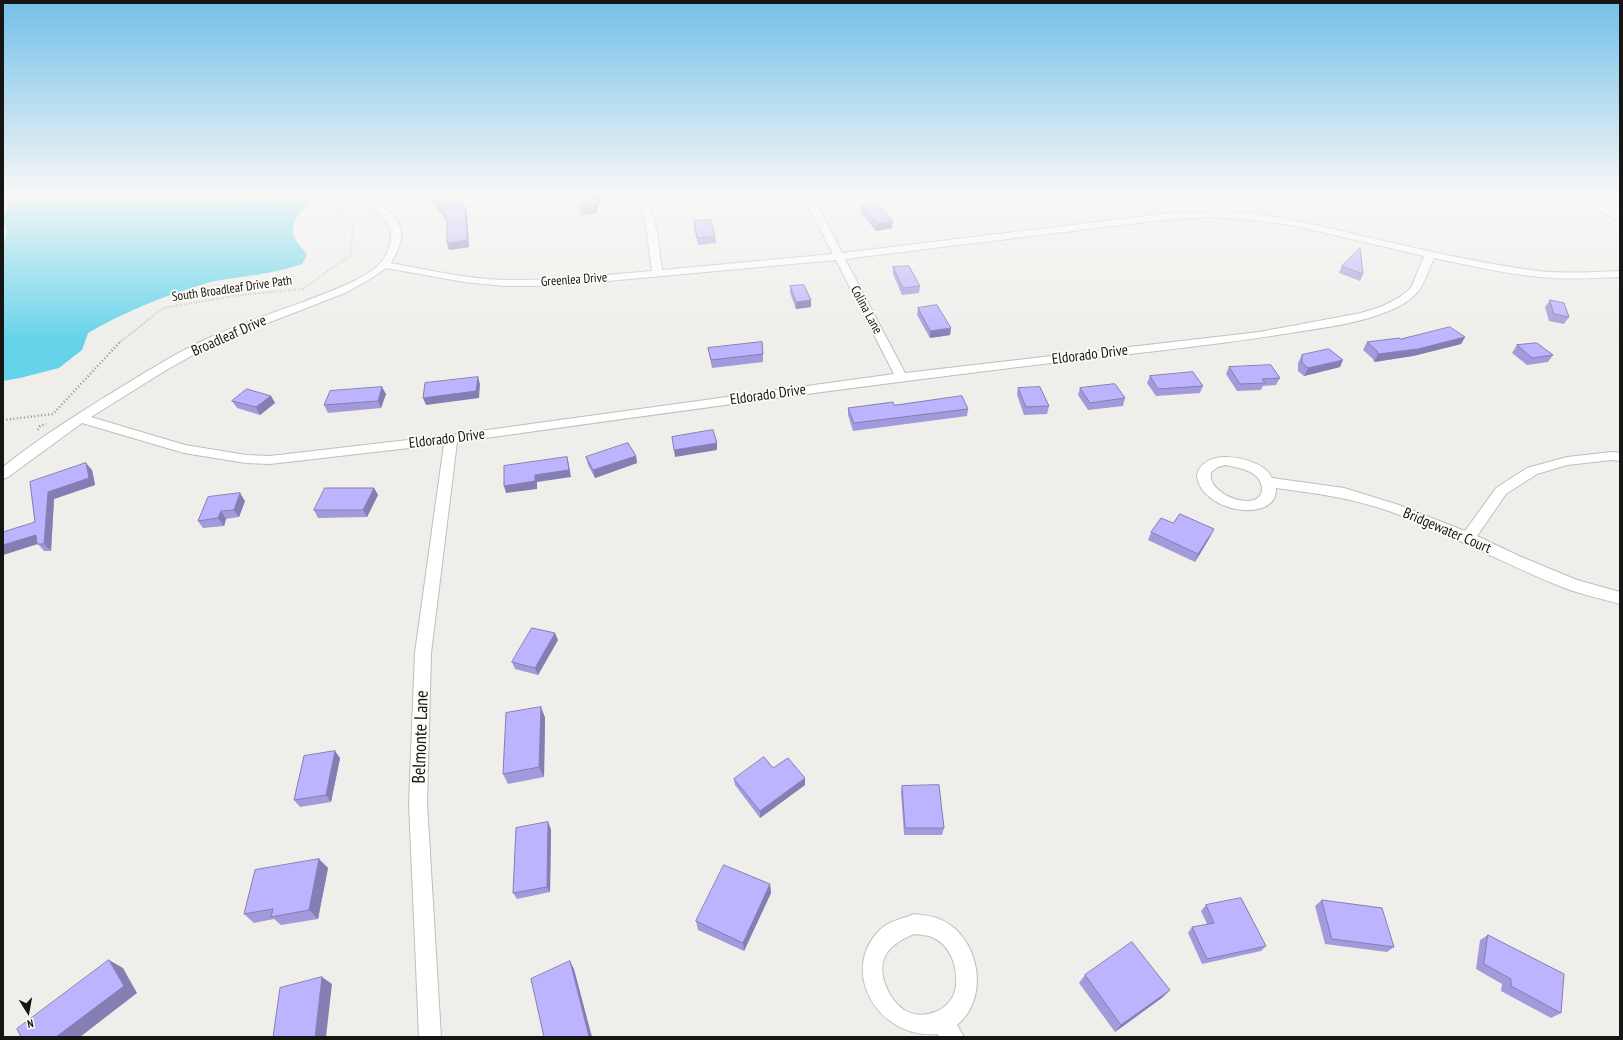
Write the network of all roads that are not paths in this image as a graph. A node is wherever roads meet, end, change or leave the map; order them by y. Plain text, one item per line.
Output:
1 (395, 245) edge
2 (654, 245) edge
3 (832, 245) edge
4 (938, 245) edge
5 (1389, 245) edge
6 (1430, 254) junction
7 (838, 257) junction
8 (384, 265) junction
9 (658, 273) junction
10 (1620, 274) edge
11 (901, 377) junction
12 (80, 418) junction
13 (451, 439) junction
14 (1620, 457) edge
15 (3, 474) edge
16 (1269, 482) junction
17 (1468, 538) junction
18 (1620, 598) edge
19 (948, 1030) edge
20 (430, 1037) edge

1 - 8 street, Broadleaf Drive
2 - 9 street
3 - 7 street, Colina Lane
4 - 7 street, Greenlea Drive
5 - 6 street, Greenlea Drive
6 - 10 street, Greenlea Drive
6 - 11 street, Eldorado Drive
7 - 9 street, Greenlea Drive
7 - 11 street, Colina Lane
8 - 9 street, Greenlea Drive
8 - 12 street, Broadleaf Drive
11 - 13 street, Eldorado Drive
12 - 13 street, Eldorado Drive
12 - 15 street, Broadleaf Drive
13 - 20 street, Belmonte Lane
14 - 17 street
16 - 16 street
16 - 17 street, Bridgewater Court
17 - 18 street, Bridgewater Court
19 - 19 street

